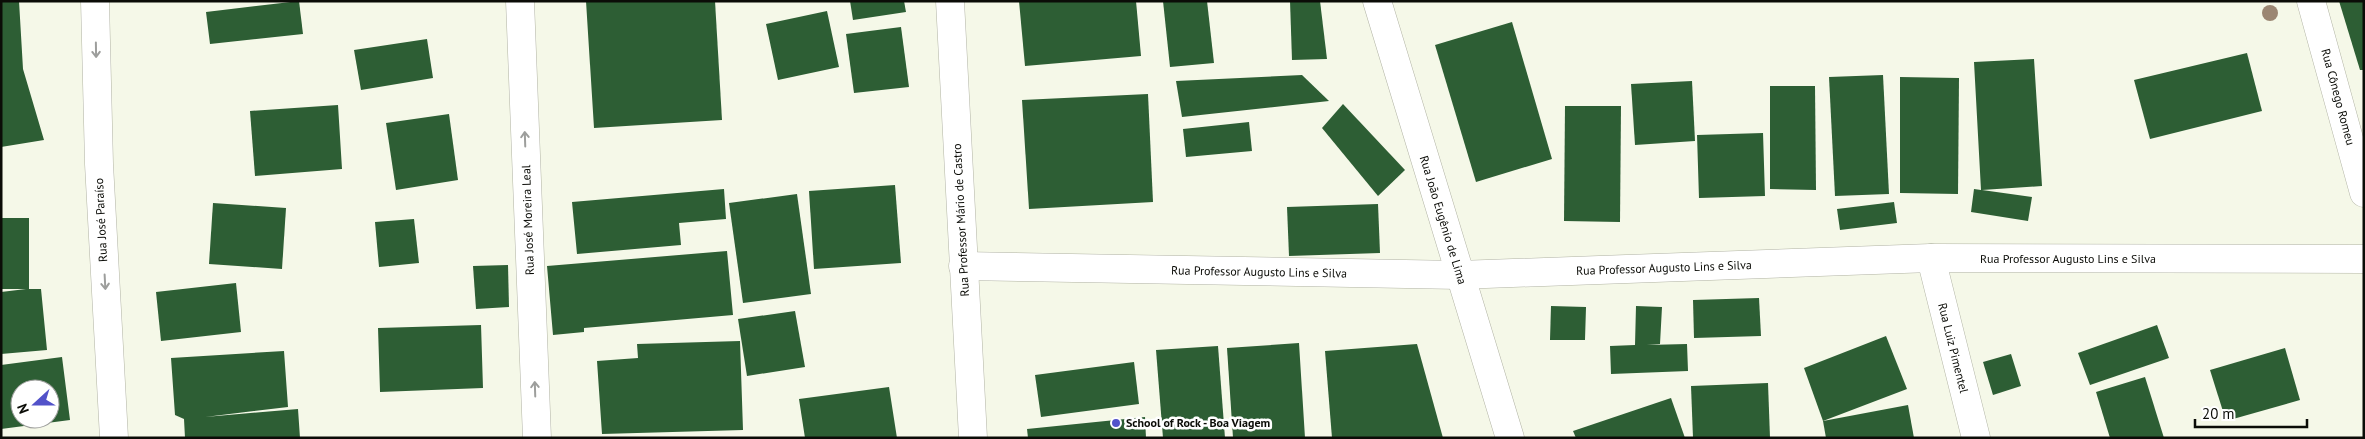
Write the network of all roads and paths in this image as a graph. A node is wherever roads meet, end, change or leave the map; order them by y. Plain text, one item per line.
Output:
1 (95, 1) edge
2 (520, 1) edge
3 (950, 1) edge
4 (1377, 1) edge
5 (2311, 1) edge
6 (2364, 193) edge
7 (1932, 258) junction
8 (2364, 259) edge
9 (964, 266) junction
10 (1459, 275) junction
11 (114, 438) edge
12 (537, 438) edge
13 (973, 438) edge
14 (1510, 438) edge
15 (1976, 438) edge

1 -> 11 street, Rua José Paraíso
12 -> 2 street, Rua José Moreira Leal
3 - 9 street, Rua Professor Mário de Castro
4 - 10 street, Rua João Eugênio de Lima
5 - 6 street, Rua Cônego Romeu
7 - 8 street, Rua Professor Augusto Lins e Silva
7 - 10 street, Rua Professor Augusto Lins e Silva
7 - 15 street, Rua Luiz Pimentel
9 - 10 street, Rua Professor Augusto Lins e Silva
9 - 13 street, Rua Professor Mário de Castro
10 - 14 street, Rua João Eugênio de Lima

